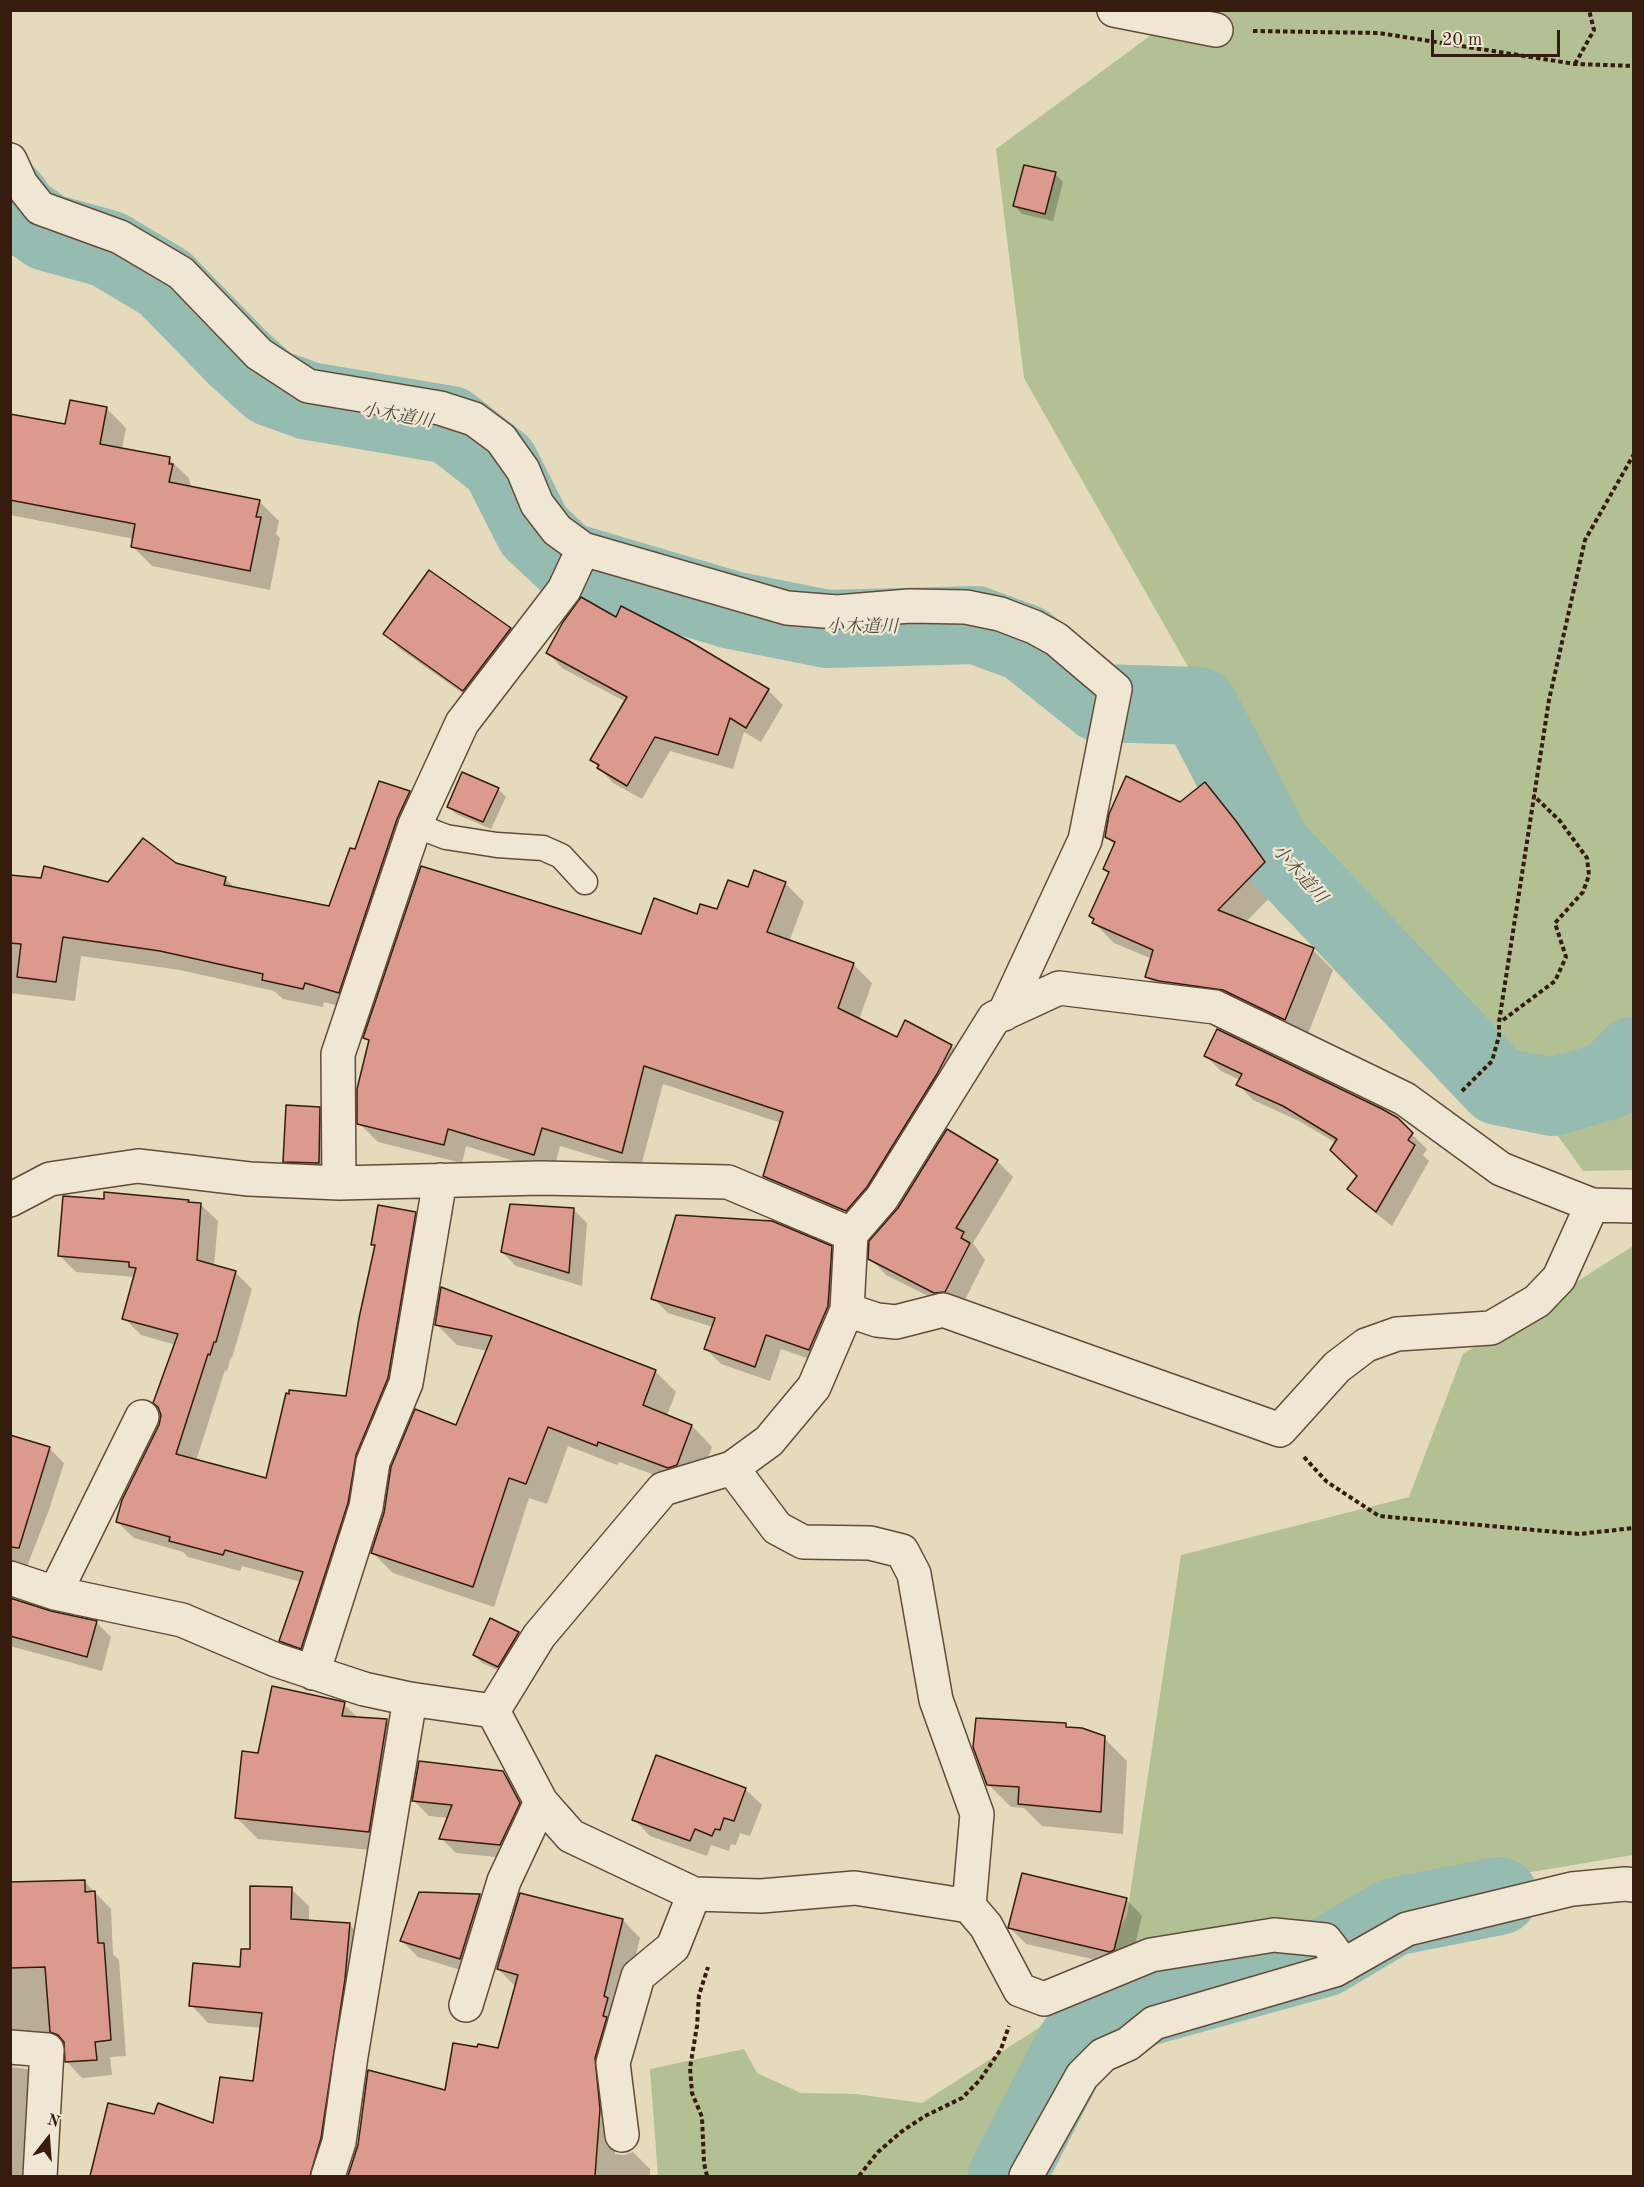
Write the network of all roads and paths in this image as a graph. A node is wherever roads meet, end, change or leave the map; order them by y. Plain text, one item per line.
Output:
1 (1114, 10) edge
2 (1589, 10) edge
3 (1216, 30) joint
4 (1575, 64) junction
5 (1634, 66) edge
6 (10, 160) edge
7 (1634, 454) edge
8 (583, 549) junction
9 (1533, 795) junction
10 (415, 825) junction
11 (585, 882) dead end
12 (1004, 1014) junction
13 (1503, 1020) dead end
14 (1433, 1119) junction
15 (440, 1180) junction
16 (339, 1183) junction
17 (10, 1200) edge
18 (1592, 1205) junction
19 (1634, 1206) edge
20 (851, 1234) junction
21 (847, 1310) junction
22 (142, 1417) dead end
23 (1280, 1430) junction
24 (732, 1468) junction
25 (1634, 1528) edge
26 (10, 1578) edge
27 (54, 1593) junction
28 (313, 1673) junction
29 (410, 1699) junction
30 (493, 1711) junction
31 (541, 1802) junction
32 (1634, 1885) edge
33 (694, 1894) junction
34 (969, 1906) junction
35 (710, 1962) dead end
36 (1344, 1965) junction
37 (1020, 1990) junction
38 (466, 2005) dead end
39 (10, 2047) edge
40 (622, 2135) dead end
41 (40, 2176) edge
42 (328, 2176) edge
43 (707, 2176) edge
44 (859, 2176) edge
45 (1026, 2176) edge

1 - 3 street
2 - 4 path
3 - 4 path
4 - 5 path
6 - 8 street
7 - 9 path
8 - 10 street
8 - 12 street
9 - 13 path
9 - 14 path
10 - 11 lane
10 - 16 street
12 - 14 street
12 - 20 street
14 - 18 street
15 - 16 street
15 - 20 street
15 - 28 street
16 - 17 street
18 - 19 street
18 - 23 street
20 - 21 street
21 - 23 street
21 - 24 street
22 - 27 street
23 - 25 path
24 - 30 street
24 - 34 street
26 - 27 street
27 - 28 street
28 - 29 street
29 - 30 street
29 - 42 street
30 - 31 street
31 - 33 street
31 - 38 street
32 - 36 street
33 - 34 street
33 - 40 street
34 - 37 street
35 - 43 path
36 - 37 street
36 - 45 street
37 - 44 path
39 - 41 street

